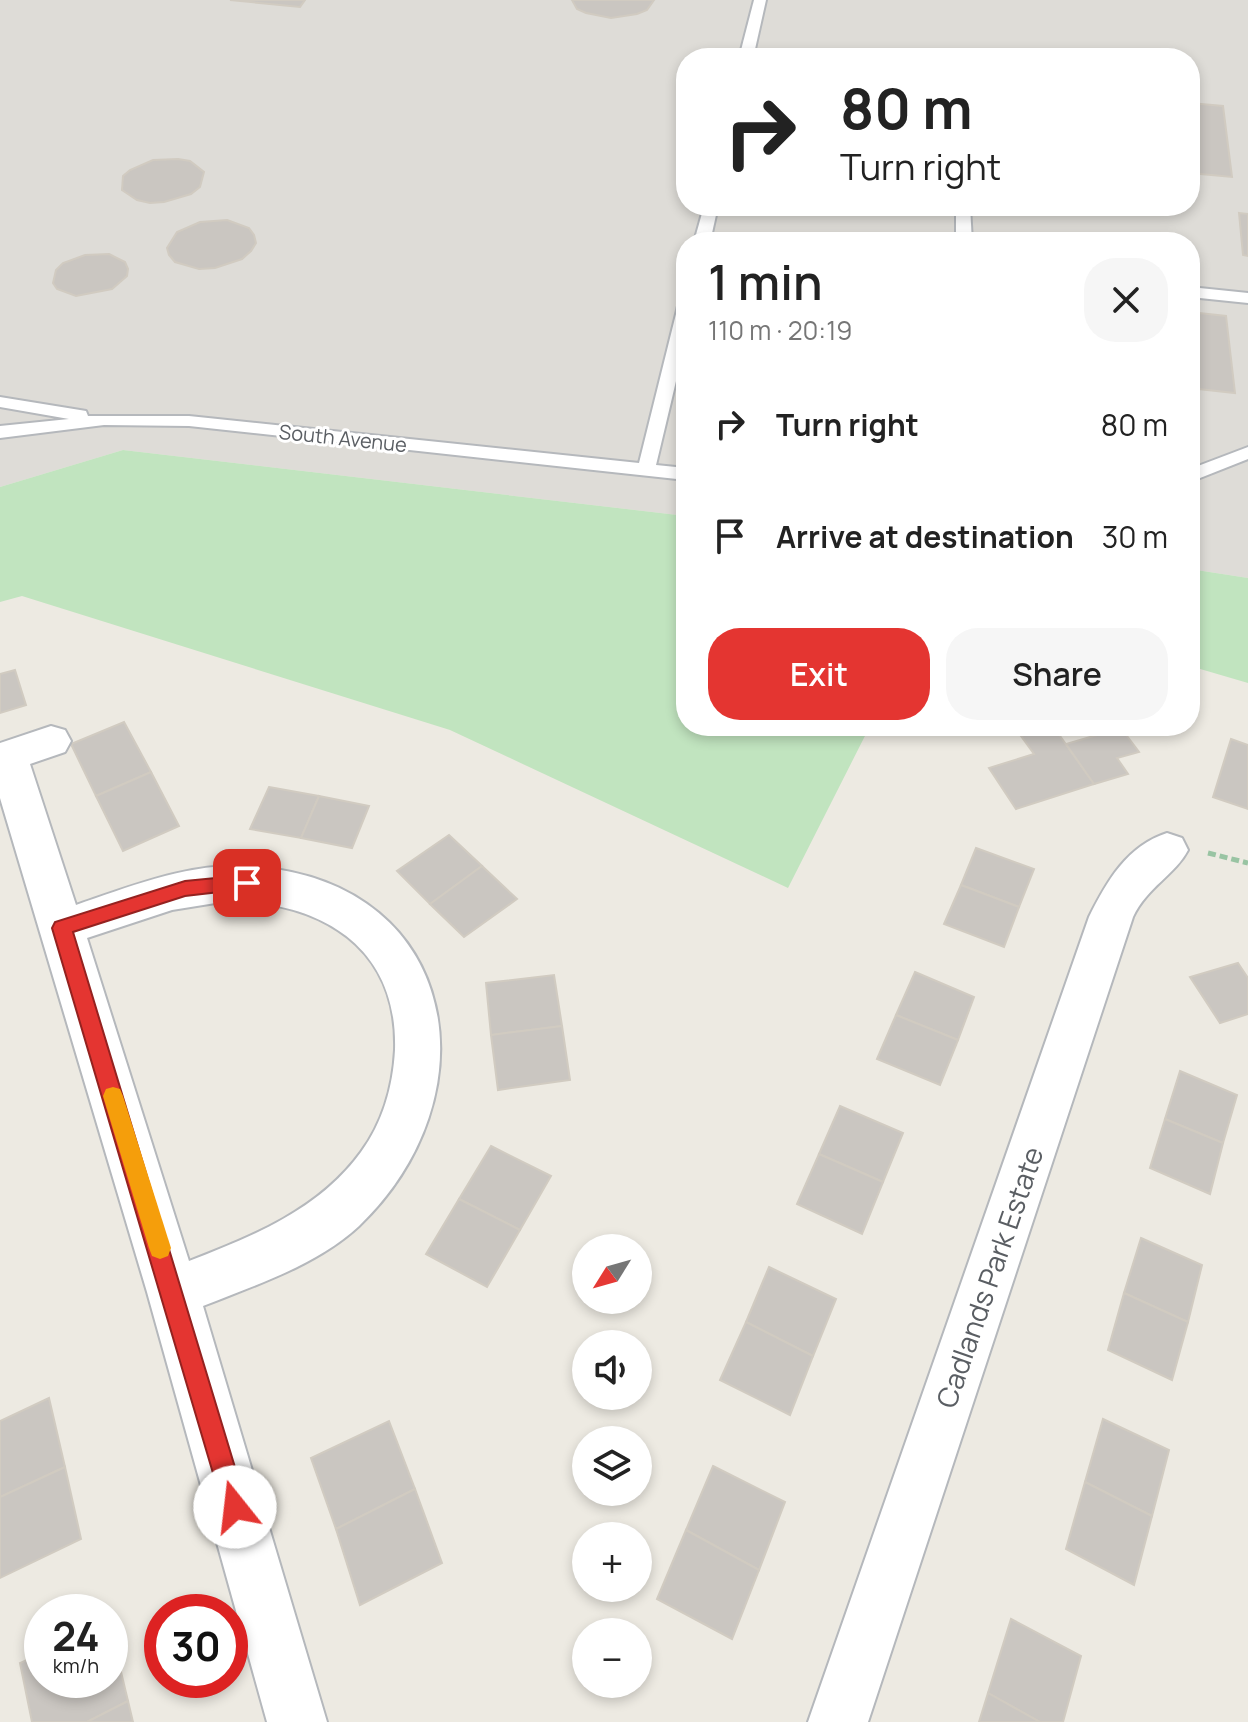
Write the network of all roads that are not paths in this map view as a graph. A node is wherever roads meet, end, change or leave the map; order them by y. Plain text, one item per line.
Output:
1 (760, 0) edge
2 (748, 48) edge
3 (1200, 293) edge
4 (1248, 298) edge
5 (676, 347) edge
6 (0, 402) edge
7 (104, 420) junction
8 (0, 432) edge
9 (1248, 453) edge
10 (646, 470) junction
11 (1200, 472) edge
12 (676, 473) edge
13 (51, 741) dead end
14 (4, 757) edge
15 (1167, 850) dead end
16 (62, 928) junction
17 (173, 1292) junction
18 (297, 1722) edge
19 (838, 1722) edge

1 - 2 lane
3 - 4 lane
5 - 10 lane
6 - 7 lane
7 - 8 lane, South Avenue
7 - 10 lane, South Avenue
9 - 11 lane
10 - 12 lane, South Avenue
13 - 14 street
14 - 16 street
15 - 19 street, Cadlands Park Estate
16 - 17 street
16 - 17 street
17 - 18 street

